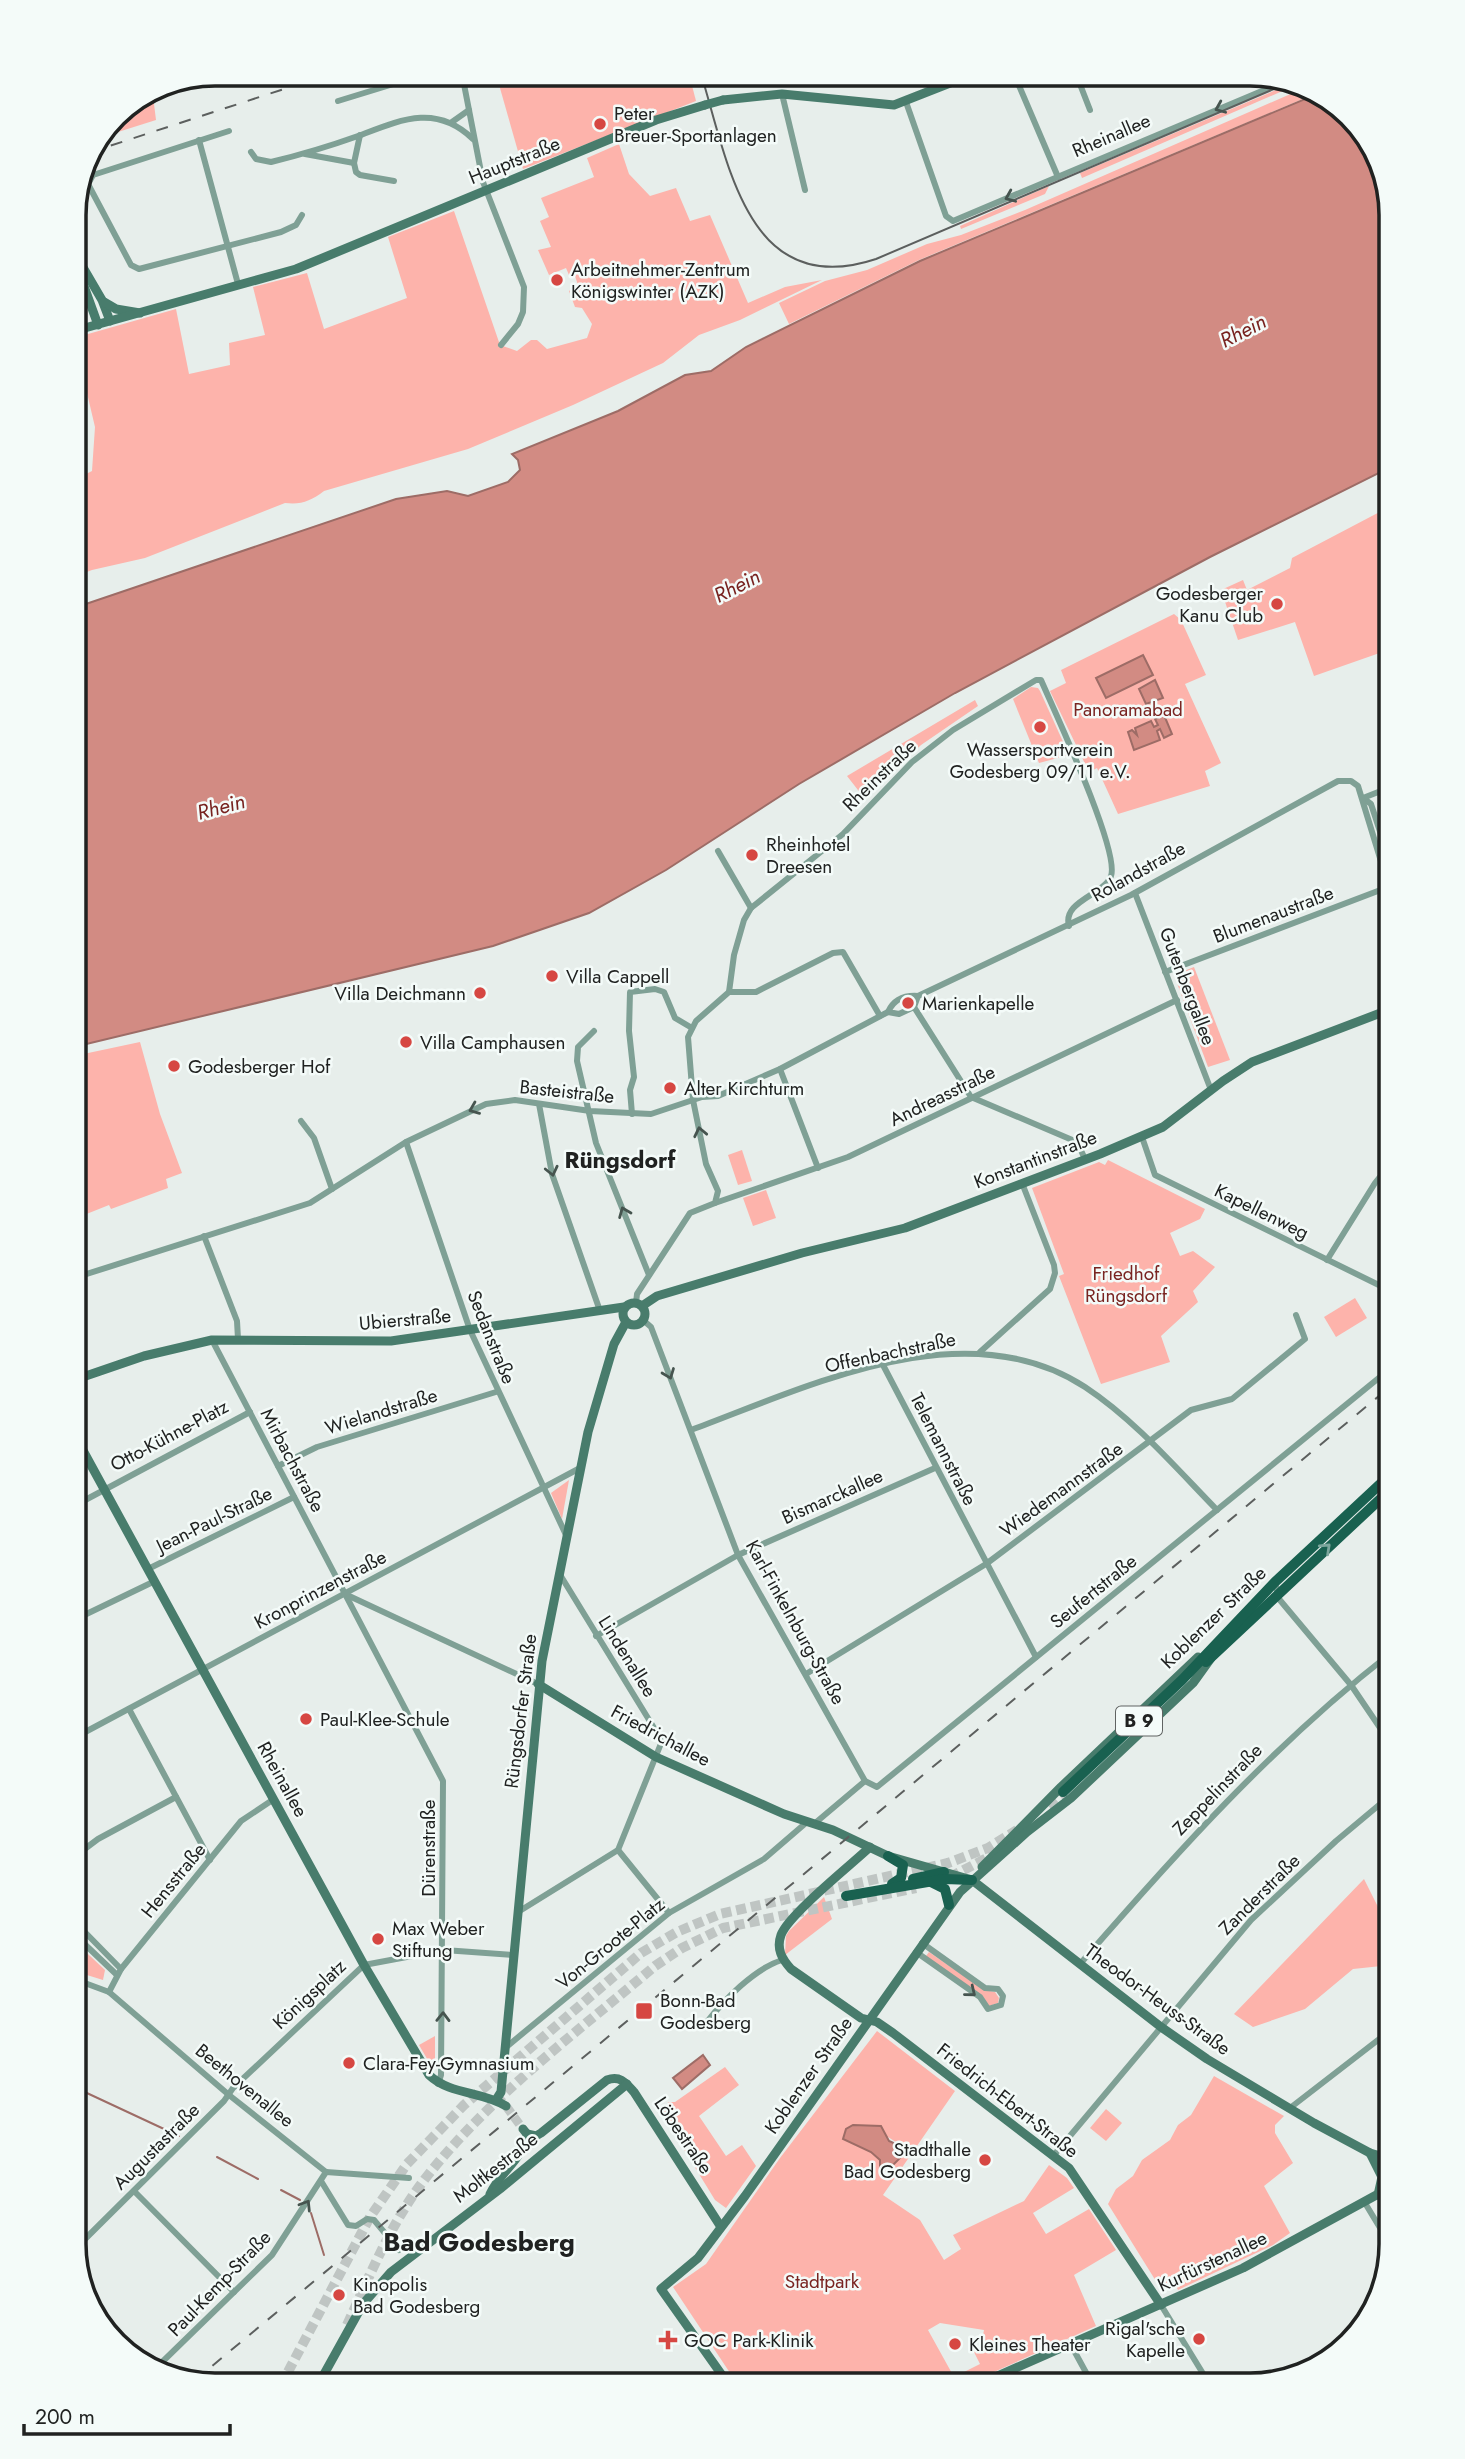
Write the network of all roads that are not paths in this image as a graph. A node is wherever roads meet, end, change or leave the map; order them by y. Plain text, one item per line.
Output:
1 (387, 86) edge
2 (464, 86) edge
3 (944, 86) edge
4 (1019, 86) edge
5 (1081, 86) edge
6 (1270, 87) edge
7 (782, 94) junction
8 (338, 101) dead end
9 (906, 102) junction
10 (469, 110) junction
11 (1090, 110) dead end
12 (452, 122) junction
13 (229, 131) dead end
14 (360, 135) junction
15 (474, 140) junction
16 (199, 141) junction
17 (251, 152) dead end
18 (301, 153) junction
19 (354, 163) junction
20 (92, 177) edge
21 (1058, 177) junction
22 (394, 181) dead end
23 (89, 186) edge
24 (805, 190) dead end
25 (486, 191) junction
26 (302, 215) dead end
27 (228, 245) junction
28 (86, 274) edge
29 (238, 284) junction
30 (86, 292) edge
31 (102, 300) junction
32 (140, 313) junction
33 (110, 321) junction
34 (98, 325) junction
35 (86, 328) edge
36 (502, 345) dead end
37 (1379, 792) edge
38 (1363, 798) junction
39 (1379, 828) edge
40 (718, 851) dead end
41 (1379, 855) edge
42 (1135, 893) junction
43 (1379, 893) edge
44 (751, 908) junction
45 (1069, 926) junction
46 (1165, 972) junction
47 (729, 992) junction
48 (918, 996) junction
49 (1177, 1000) junction
50 (914, 1007) junction
51 (888, 1012) junction
52 (1379, 1014) edge
53 (880, 1016) junction
54 (692, 1028) junction
55 (594, 1031) dead end
56 (780, 1069) junction
57 (1211, 1090) junction
58 (971, 1097) junction
59 (693, 1100) junction
60 (540, 1104) junction
61 (590, 1111) junction
62 (632, 1114) junction
63 (301, 1121) dead end
64 (1142, 1137) junction
65 (406, 1142) junction
66 (1085, 1159) junction
67 (818, 1168) junction
68 (1379, 1176) edge
69 (1022, 1183) junction
70 (332, 1189) junction
71 (715, 1203) junction
72 (204, 1236) junction
73 (1327, 1260) junction
74 (86, 1274) edge
75 (649, 1275) junction
76 (1379, 1285) edge
77 (641, 1310) junction
78 (600, 1311) junction
79 (624, 1314) junction
80 (1296, 1315) dead end
81 (470, 1330) junction
82 (238, 1339) junction
83 (212, 1340) junction
84 (980, 1352) junction
85 (883, 1365) junction
86 (86, 1376) edge
87 (1379, 1378) edge
88 (496, 1392) junction
89 (250, 1412) junction
90 (691, 1430) junction
91 (1151, 1442) junction
92 (86, 1456) edge
93 (278, 1466) junction
94 (580, 1468) junction
95 (935, 1468) junction
96 (1379, 1485) edge
97 (104, 1489) junction
98 (544, 1489) junction
99 (294, 1497) junction
100 (86, 1499) edge
101 (1379, 1500) edge
102 (1217, 1510) junction
103 (566, 1535) junction
104 (738, 1555) junction
105 (986, 1564) junction
106 (148, 1569) junction
107 (559, 1573) junction
108 (155, 1581) junction
109 (1275, 1582) junction
110 (345, 1594) junction
111 (1276, 1595) junction
112 (86, 1614) edge
113 (596, 1636) junction
114 (1211, 1653) junction
115 (1036, 1657) junction
116 (1379, 1663) edge
117 (203, 1670) junction
118 (806, 1674) junction
119 (538, 1684) junction
120 (1351, 1685) junction
121 (129, 1709) junction
122 (1379, 1726) edge
123 (86, 1732) edge
124 (656, 1757) junction
125 (865, 1781) junction
126 (1066, 1793) junction
127 (176, 1797) junction
128 (1050, 1797) junction
129 (274, 1799) junction
130 (1379, 1805) edge
131 (1059, 1809) junction
132 (811, 1823) junction
133 (870, 1847) junction
134 (86, 1848) edge
135 (618, 1850) junction
136 (888, 1856) junction
137 (210, 1860) junction
138 (944, 1872) junction
139 (974, 1877) junction
140 (930, 1882) junction
141 (891, 1884) junction
142 (949, 1905) junction
143 (516, 1913) junction
144 (669, 1913) junction
145 (86, 1936) edge
146 (922, 1943) junction
147 (86, 1944) edge
148 (444, 1950) junction
149 (916, 1952) junction
150 (513, 1955) junction
151 (782, 1960) junction
152 (1080, 1964) junction
153 (364, 1965) junction
154 (119, 1972) junction
155 (86, 1983) edge
156 (109, 1992) junction
157 (867, 2020) junction
158 (706, 2023) dead end
159 (1161, 2027) junction
160 (1379, 2039) edge
161 (505, 2048) junction
162 (438, 2084) junction
163 (627, 2084) junction
164 (229, 2095) junction
165 (496, 2100) junction
166 (506, 2106) tunnel mouth
167 (1290, 2108) junction
168 (1370, 2153) junction
169 (1054, 2155) junction
170 (1379, 2156) edge
171 (1379, 2171) edge
172 (326, 2172) junction
173 (409, 2178) dead end
174 (321, 2180) junction
175 (134, 2190) junction
176 (1379, 2190) edge
177 (490, 2194) junction
178 (1378, 2195) joint
179 (1365, 2203) junction
180 (1379, 2226) edge
181 (721, 2227) junction
182 (86, 2238) edge
183 (403, 2254) junction
184 (234, 2292) junction
185 (1161, 2305) junction
186 (1071, 2345) junction
187 (162, 2362) edge
188 (325, 2373) edge
189 (721, 2373) edge
190 (1005, 2373) edge
191 (1086, 2373) edge
192 (1203, 2373) edge

1 - 8 street
2 - 10 street
3 - 9 street, Hauptstraße
4 - 21 street
5 - 11 street
6 -> 21 street, Rheinallee
7 - 9 street, Hauptstraße
7 - 24 street
7 - 25 street, Hauptstraße, bridge
21 -> 9 street, Rheinallee
10 - 12 street
10 - 15 street
12 - 14 street
12 - 15 street
13 - 16 street
14 - 18 street
14 - 19 street
15 - 25 street
16 - 20 street
16 - 27 street
17 - 18 street
18 - 19 street
19 - 22 street
23 - 27 street
25 - 29 street, Hauptstraße
25 - 36 street
26 - 27 street
27 - 29 street
28 - 31 street
29 - 32 street, Hauptstraße
30 - 34 street
31 - 32 street
31 - 33 street
32 - 33 street, Hauptstraße
33 - 34 street, Hauptstraße
34 - 35 street, Hauptstraße
37 - 38 street
38 - 39 street
38 - 41 street
38 - 42 street, Rolandstraße
40 - 44 street
42 - 45 street, Rolandstraße
42 - 46 street, Gutenbergallee
43 - 46 street, Blumenaustraße
44 - 45 street, Rheinstraße
44 - 47 street, Rheinstraße
45 - 48 street, Rolandstraße
46 - 49 street, Gutenbergallee
47 - 53 street
47 - 54 street
48 - 50 street
48 - 51 street, Rolandstraße
49 - 57 street, Gutenbergallee
49 - 58 street, Andreasstraße
50 - 51 street, Rolandstraße
50 - 58 street
51 - 53 street, Rolandstraße
52 - 57 street, Konstantinstraße
53 - 56 street, Rolandstraße
54 - 59 street
54 - 62 street
55 - 61 street
56 - 59 street, Rolandstraße
56 - 67 street
57 - 64 street, Konstantinstraße
58 - 66 street
58 - 67 street, Andreasstraße
59 - 62 street, Basteistraße
71 -> 59 street
60 - 61 street, Basteistraße
60 -> 65 street, Basteistraße
60 -> 78 street
61 - 62 street, Basteistraße
75 -> 61 street
63 - 70 street
64 - 66 street, Konstantinstraße
64 - 73 street, Kapellenweg
65 - 70 street, Basteistraße
65 - 81 street, Sedanstraße
66 - 69 street, Konstantinstraße
67 - 71 street, Andreasstraße
68 - 73 street
69 - 77 street, Konstantinstraße
69 - 84 street
70 - 72 street, Basteistraße
71 - 75 street
72 - 74 street, Basteistraße
72 - 82 street
73 - 76 street, Kapellenweg
75 - 77 street
77 - 79 street
77 - 79 street
77 -> 90 street, Karl-Finkelnburg-Straße
78 - 79 street, Ubierstraße
78 - 81 street, Ubierstraße
79 - 94 street, Rüngsdorfer Straße
80 - 91 street, Wiedemannstraße
81 - 82 street, Ubierstraße
81 - 88 street, Sedanstraße
82 - 83 street, Ubierstraße
83 - 86 street
83 - 89 street, Mirbachstraße
84 - 85 street, Offenbachstraße
84 - 91 street, Offenbachstraße
85 - 90 street, Offenbachstraße
85 - 95 street, Telemannstraße
87 - 102 street, Seufertstraße
88 - 93 street, Wielandstraße
88 - 98 street, Sedanstraße
89 - 93 street, Mirbachstraße
89 - 97 street, Otto-Kühne-Platz
90 - 104 street, Karl-Finkelnburg-Straße
91 - 102 street, Offenbachstraße
91 - 105 street, Wiedemannstraße
92 - 97 street, Rheinallee
93 - 99 street, Mirbachstraße
94 - 98 street, Kronprinzenstraße
94 - 103 street, Rüngsdorfer Straße
95 - 104 street, Bismarckallee
95 - 105 street, Telemannstraße
96 - 109 main road, Koblenzer Straße / B 9
97 - 100 street, Otto-Kühne-Platz
97 - 106 street, Rheinallee
98 - 103 street, Sedanstraße
98 - 110 street, Kronprinzenstraße
99 - 106 street, Jean-Paul-Straße
99 - 110 street, Mirbachstraße
111 -> 101 main road, Koblenzer Straße / B 9
102 - 115 street, Seufertstraße
103 - 107 street, Rüngsdorfer Straße
104 - 113 street, Bismarckallee
104 - 118 street, Karl-Finkelnburg-Straße
105 - 115 street, Telemannstraße
105 - 118 street, Wiedemannstraße
106 - 108 street, Rheinallee
107 - 113 street, Lindenallee
107 - 119 street, Rüngsdorfer Straße
108 - 112 street
108 - 117 street, Rheinallee
109 - 111 street
109 - 114 main road, Koblenzer Straße / B 9
110 - 117 street, Kronprinzenstraße
110 - 119 street, Friedrichallee
110 - 148 street, Dürenstraße
111 - 114 main road, Koblenzer Straße / B 9
111 - 120 street
113 - 124 street, Lindenallee
114 - 126 main road, B 9
115 - 125 street, Seufertstraße
116 - 120 street, Zeppelinstraße
117 - 121 street, Kronprinzenstraße
117 - 129 street, Rheinallee
118 - 125 street, Karl-Finkelnburg-Straße
119 - 124 street, Friedrichallee
119 - 143 street, Rüngsdorfer Straße
120 - 122 street
120 - 152 street, Zeppelinstraße
121 - 123 street, Kronprinzenstraße
121 - 127 street
124 - 132 street, Friedrichallee
124 - 135 street
125 - 132 street, Seufertstraße
126 - 128 street, Koblenzer Straße
126 - 131 street, Koblenzer Straße
127 - 134 street
127 - 137 street
128 - 131 street
128 - 139 street, Koblenzer Straße
129 - 137 street, Hensstraße
129 - 153 street, Rheinallee
130 - 159 street, Zanderstraße
131 - 139 street, Koblenzer Straße
132 - 133 street, Friedrichallee
132 - 144 street, Von-Groote-Platz
133 - 136 street, Friedrichallee
133 - 151 street
135 - 143 street
135 - 144 street
136 - 138 street, Friedrichallee
136 - 141 main road
137 - 154 street, Hensstraße
138 - 139 street, Friedrichallee
138 - 141 main road
139 - 140 main road
139 - 142 street, Koblenzer Straße
139 - 152 street, Theodor-Heuss-Straße
140 - 141 main road
140 - 142 main road
142 - 146 street, Koblenzer Straße
143 - 150 street, Rüngsdorfer Straße
144 - 161 street, Von-Groote-Platz
145 - 154 street
146 - 149 street, Koblenzer Straße
149 -> 146 street
147 - 154 street
148 - 150 street, Königsplatz
148 - 153 street, Königsplatz
162 -> 148 street, Dürenstraße
149 - 157 street, Koblenzer Straße
150 - 161 street, Rüngsdorfer Straße
151 - 157 street, Friedrich-Ebert-Straße
151 - 158 street
152 - 159 street, Theodor-Heuss-Straße
153 - 162 street, Rheinallee
153 - 164 street, Königsplatz
154 - 156 street, Hensstraße
155 - 156 street, Beethovenallee
156 - 164 street, Beethovenallee
157 - 169 street, Friedrich-Ebert-Straße
157 - 181 street, Koblenzer Straße
159 - 167 street, Theodor-Heuss-Straße
159 - 169 street, Zanderstraße
160 - 167 street
161 - 165 street, Rüngsdorfer Straße
162 - 165 street
163 - 177 street, Moltkestraße
163 - 177 street
163 - 181 street, Löbestraße
164 - 172 street, Beethovenallee
164 - 175 street, Augustastraße
165 - 166 street
167 - 168 street, Theodor-Heuss-Straße
168 - 170 street, Theodor-Heuss-Straße
168 - 171 street
169 - 185 street, Friedrich-Ebert-Straße
172 - 173 street
172 - 174 street, Paul-Kemp-Straße
174 - 183 street
184 -> 174 street, Paul-Kemp-Straße
175 - 182 street, Augustastraße
175 - 184 street
176 - 178 street
177 - 183 street, Moltkestraße
178 - 179 street, Kurfürstenallee
179 - 180 street
179 - 185 street, Kurfürstenallee
181 - 189 street, Koblenzer Straße
183 - 188 street, Moltkestraße
184 - 187 street, Paul-Kemp-Straße
185 - 186 street, Kurfürstenallee
185 - 192 street, Friedrich-Ebert-Straße
186 - 190 street, Kurfürstenallee
186 - 191 street

